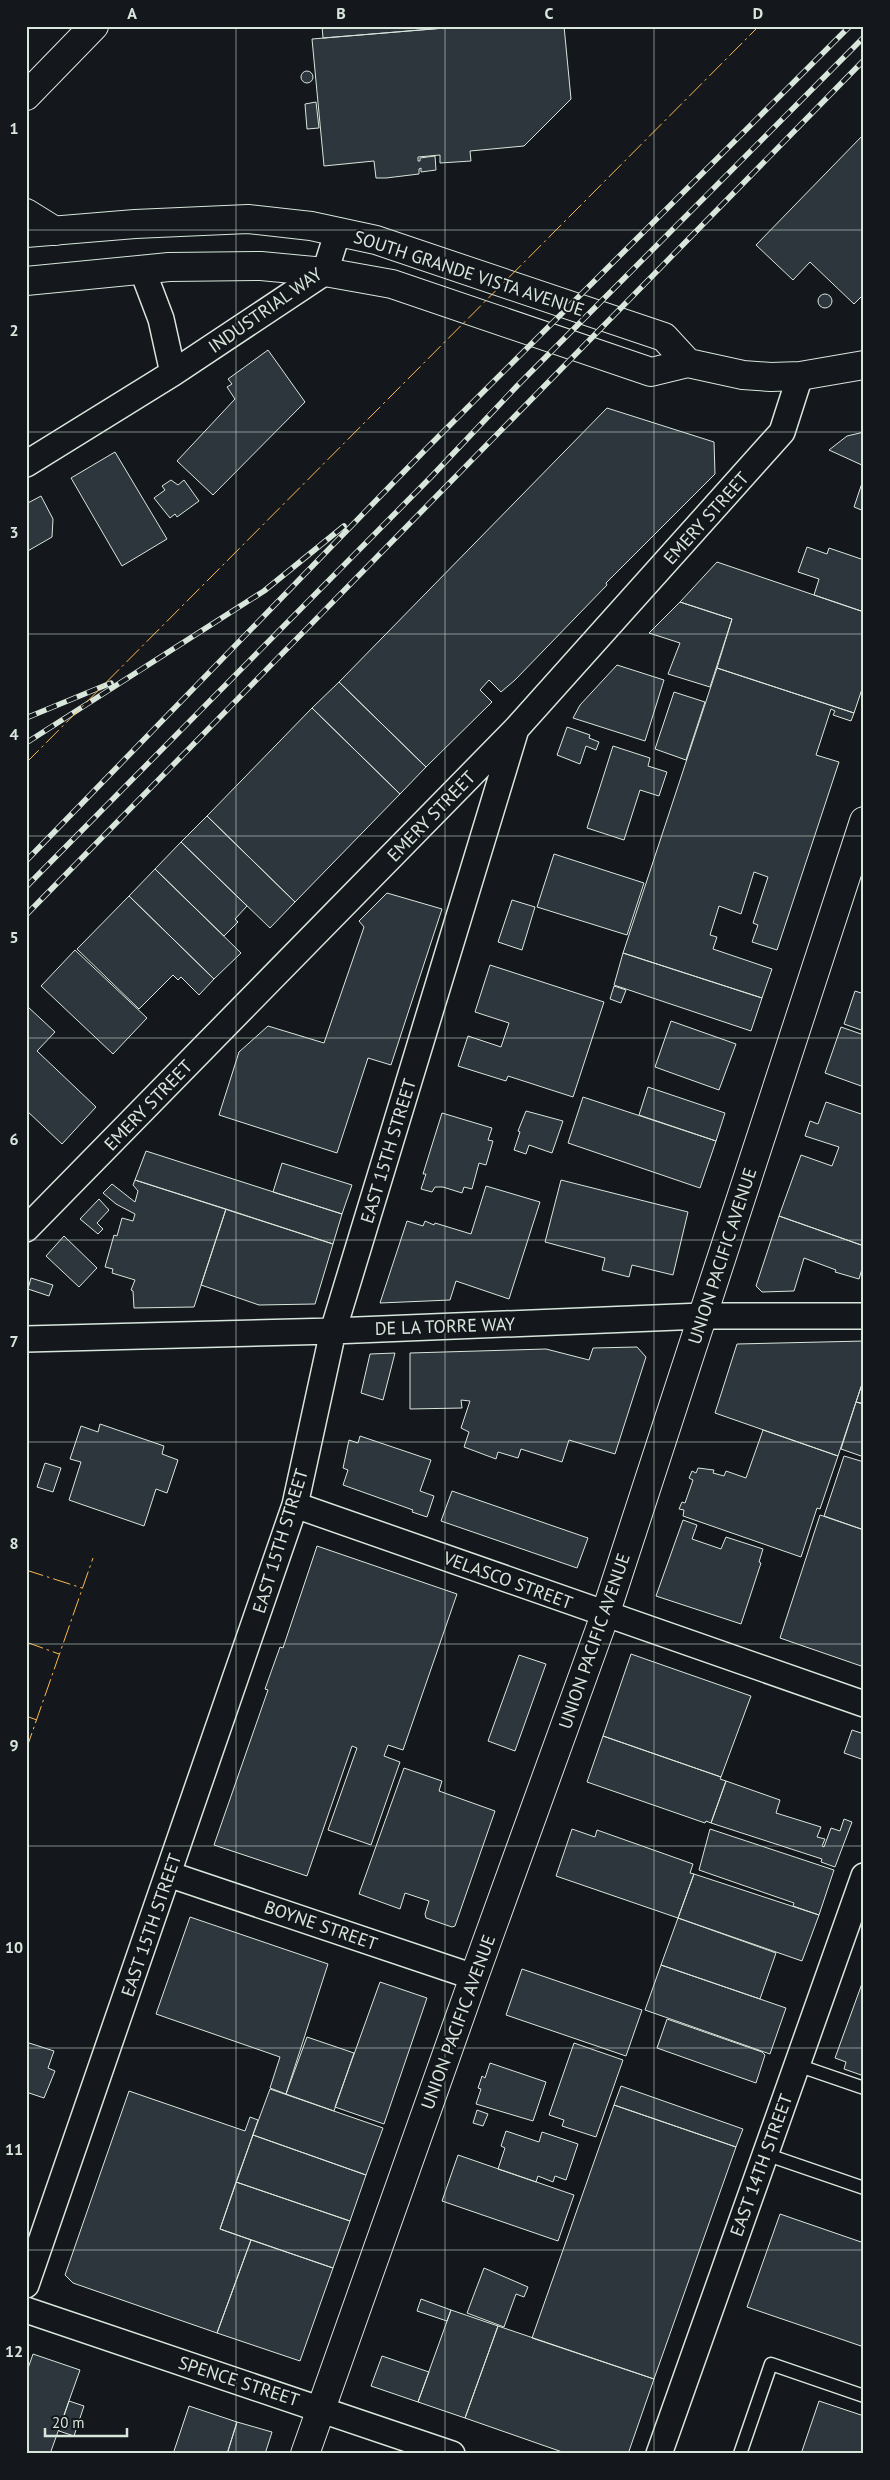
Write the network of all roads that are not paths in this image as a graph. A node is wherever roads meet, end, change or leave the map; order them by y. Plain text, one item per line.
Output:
1 (94, 26) edge
2 (29, 95) edge
3 (26, 213) edge
4 (55, 231) junction
5 (338, 231) junction
6 (26, 233) edge
7 (142, 269) junction
8 (325, 272) junction
9 (26, 281) edge
10 (688, 363) junction
11 (864, 365) edge
12 (172, 373) junction
13 (800, 376) junction
14 (26, 464) edge
15 (516, 729) junction
16 (864, 821) edge
17 (26, 1229) edge
18 (702, 1316) junction
19 (864, 1316) edge
20 (333, 1331) junction
21 (26, 1339) edge
22 (295, 1504) junction
23 (605, 1615) junction
24 (864, 1704) edge
25 (168, 1874) junction
26 (864, 1876) edge
27 (474, 1977) junction
28 (797, 2065) junction
29 (864, 2088) edge
30 (765, 2154) junction
31 (864, 2188) edge
32 (26, 2285) edge
33 (26, 2310) edge
34 (864, 2396) edge
35 (322, 2408) junction
36 (305, 2454) edge
37 (452, 2454) edge
38 (659, 2454) edge
39 (740, 2454) edge

1 - 2 street
3 - 4 street
4 - 5 street, SOUTH GRANDE VISTA AVENUE
4 - 6 street, SOUTH GRANDE VISTA AVENUE
5 - 8 street, INDUSTRIAL WAY
5 - 10 street, SOUTH GRANDE VISTA AVENUE
7 - 8 street, SOUTH GRANDE VISTA AVENUE
7 - 9 street, SOUTH GRANDE VISTA AVENUE
7 - 12 street
8 - 10 street, SOUTH GRANDE VISTA AVENUE
8 - 12 street, INDUSTRIAL WAY
10 - 13 street, SOUTH GRANDE VISTA AVENUE
11 - 13 street, SOUTH GRANDE VISTA AVENUE
12 - 14 street, INDUSTRIAL WAY
13 - 15 street, EMERY STREET
15 - 17 street, EMERY STREET
15 - 20 street, EAST 15TH STREET
16 - 18 street, UNION PACIFIC AVENUE
18 - 19 street, DE LA TORRE WAY
18 - 20 street, DE LA TORRE WAY
18 - 23 street, UNION PACIFIC AVENUE
20 - 21 street, DE LA TORRE WAY
20 - 22 street, EAST 15TH STREET
22 - 23 street, VELASCO STREET
22 - 25 street, EAST 15TH STREET
23 - 24 street, VELASCO STREET
23 - 27 street, UNION PACIFIC AVENUE
25 - 27 street, BOYNE STREET
25 - 32 street, EAST 15TH STREET
26 - 28 street, EAST 14TH STREET
27 - 35 street, UNION PACIFIC AVENUE
28 - 29 lane
28 - 30 street, EAST 14TH STREET
30 - 31 lane
30 - 38 street, EAST 14TH STREET
33 - 35 street, SPENCE STREET
34 - 39 lane
35 - 36 street, UNION PACIFIC AVENUE
35 - 37 street, SPENCE STREET

